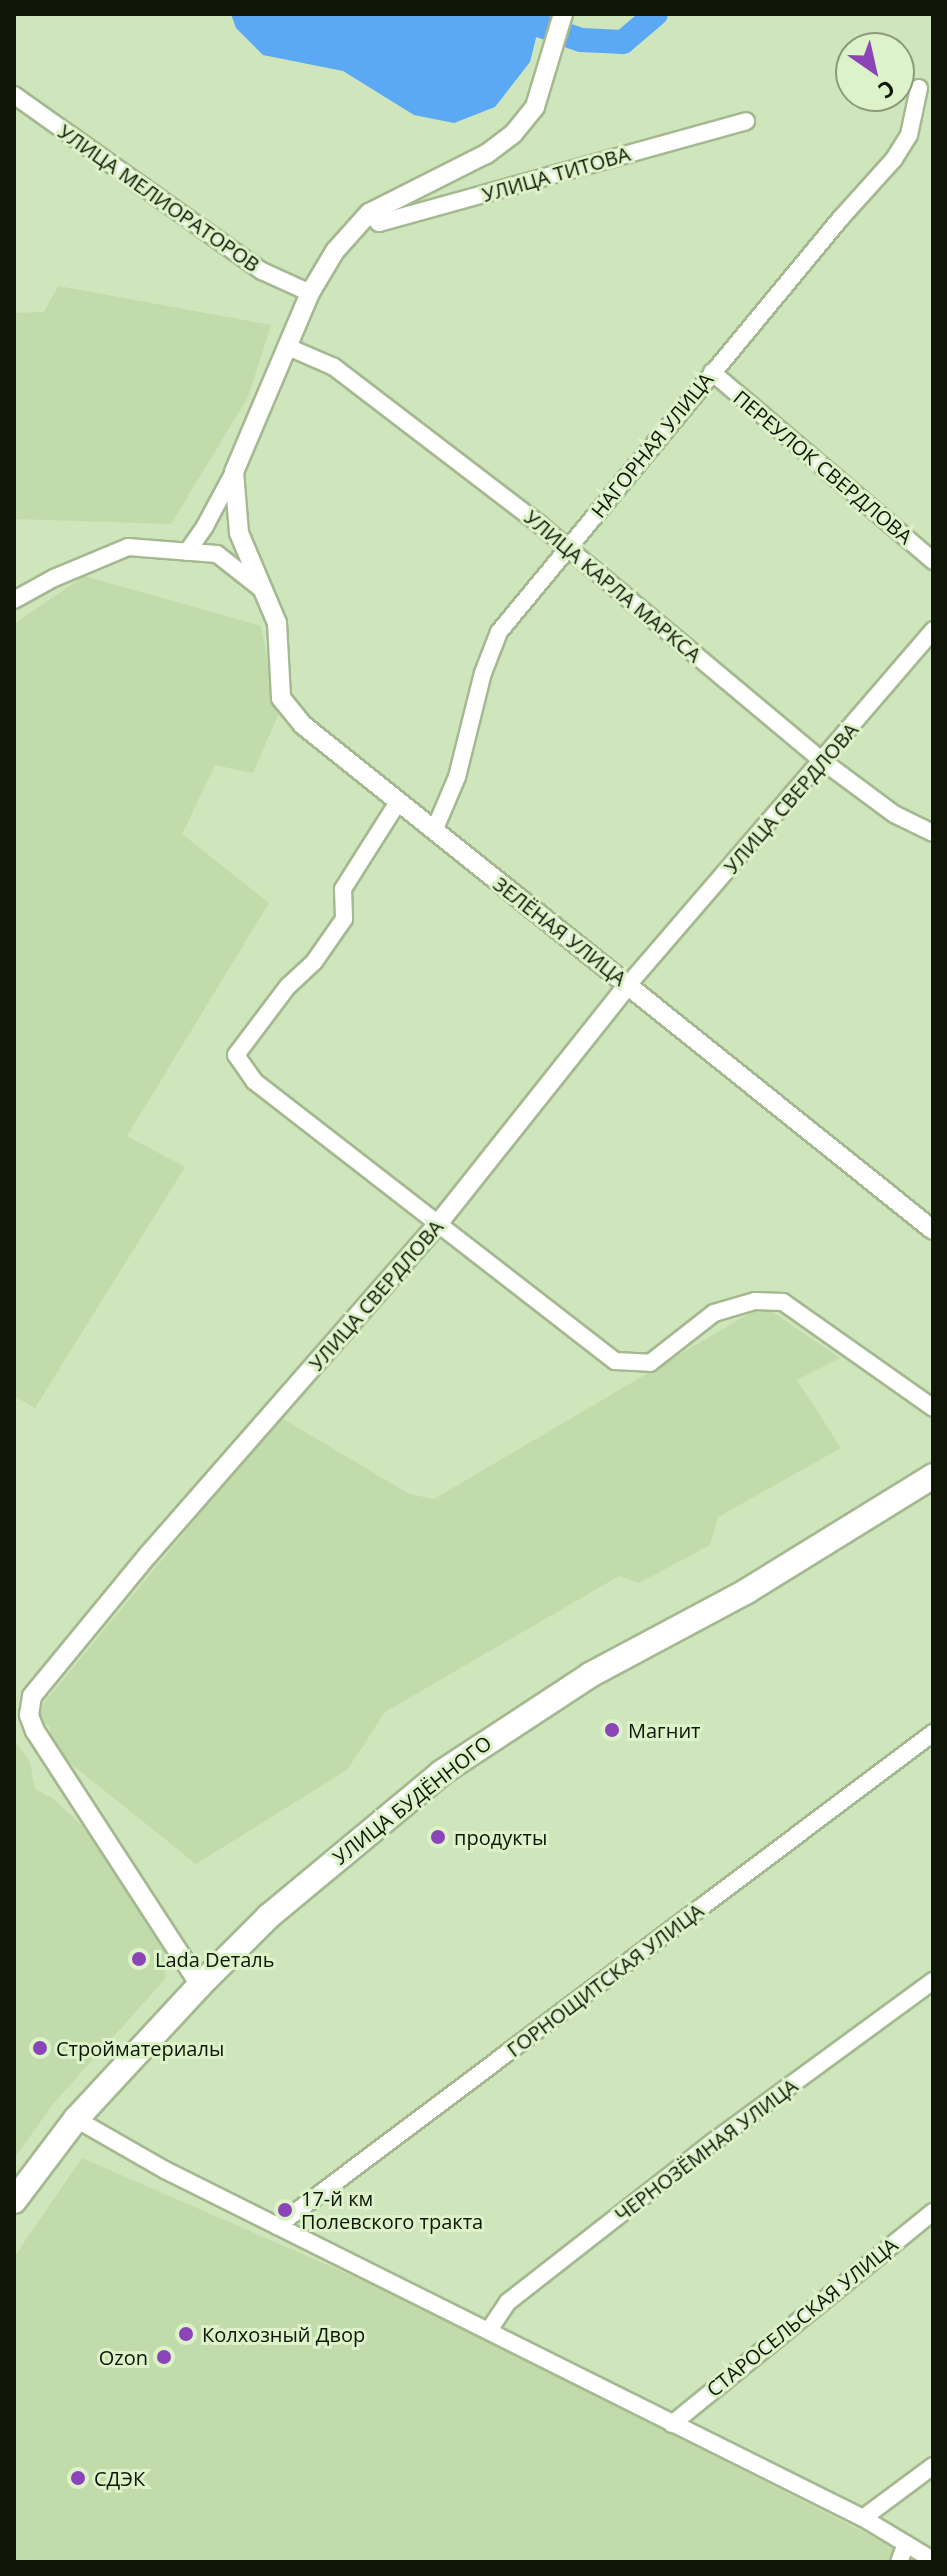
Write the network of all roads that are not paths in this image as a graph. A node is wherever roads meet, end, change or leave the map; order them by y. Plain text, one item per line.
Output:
1 (563, 14) edge
2 (919, 88) dead end
3 (14, 95) edge
4 (746, 121) dead end
5 (369, 213) junction
6 (310, 293) junction
7 (288, 347) junction
8 (712, 372) junction
9 (234, 472) junction
10 (568, 548) junction
11 (187, 552) junction
12 (933, 561) edge
13 (260, 588) junction
14 (14, 600) edge
15 (933, 630) edge
16 (824, 762) junction
17 (398, 802) junction
18 (434, 831) junction
19 (933, 833) edge
20 (628, 985) junction
21 (437, 1225) junction
22 (933, 1230) edge
23 (933, 1408) edge
24 (933, 1476) edge
25 (933, 1733) edge
26 (933, 1981) edge
27 (200, 1985) junction
28 (76, 2119) junction
29 (15, 2199) edge
30 (933, 2212) edge
31 (277, 2226) junction
32 (489, 2330) junction
33 (672, 2424) junction
34 (933, 2466) edge
35 (863, 2518) junction
36 (906, 2544) junction
37 (933, 2560) edge
38 (899, 2562) edge

1 - 5 street
2 - 8 street, НАГОРНАЯ УЛИЦА
3 - 6 street, УЛИЦА МЕЛИОРАТОРОВ
4 - 5 street, УЛИЦА ТИТОВА
5 - 6 street
6 - 7 street
7 - 9 street
7 - 10 street, УЛИЦА КАРЛА МАРКСА
8 - 10 street, НАГОРНАЯ УЛИЦА
8 - 12 street, ПЕРЕУЛОК СВЕРДЛОВА
9 - 11 street
9 - 13 street, ЗЕЛЁНАЯ УЛИЦА
10 - 16 street, УЛИЦА КАРЛА МАРКСА
10 - 18 street, НАГОРНАЯ УЛИЦА
11 - 13 street
11 - 14 street
13 - 17 street, ЗЕЛЁНАЯ УЛИЦА
15 - 16 street, УЛИЦА СВЕРДЛОВА
16 - 19 street, УЛИЦА КАРЛА МАРКСА
16 - 20 street, УЛИЦА СВЕРДЛОВА
17 - 18 street, ЗЕЛЁНАЯ УЛИЦА
17 - 21 street
18 - 20 street, ЗЕЛЁНАЯ УЛИЦА
20 - 21 street, УЛИЦА СВЕРДЛОВА
20 - 22 street, ЗЕЛЁНАЯ УЛИЦА
21 - 23 street
21 - 27 street, УЛИЦА СВЕРДЛОВА
24 - 27 main road, УЛИЦА БУДЁННОГО
25 - 31 street, ГОРНОЩИТСКАЯ УЛИЦА
26 - 32 street, ЧЕРНОЗЁМНАЯ УЛИЦА
27 - 28 main road, УЛИЦА БУДЁННОГО
28 - 29 main road, УЛИЦА БУДЁННОГО
28 - 31 street
30 - 33 street, СТАРОСЕЛЬСКАЯ УЛИЦА
31 - 32 street
32 - 33 street
33 - 35 street
34 - 35 street
35 - 36 street
36 - 37 street
36 - 38 street

